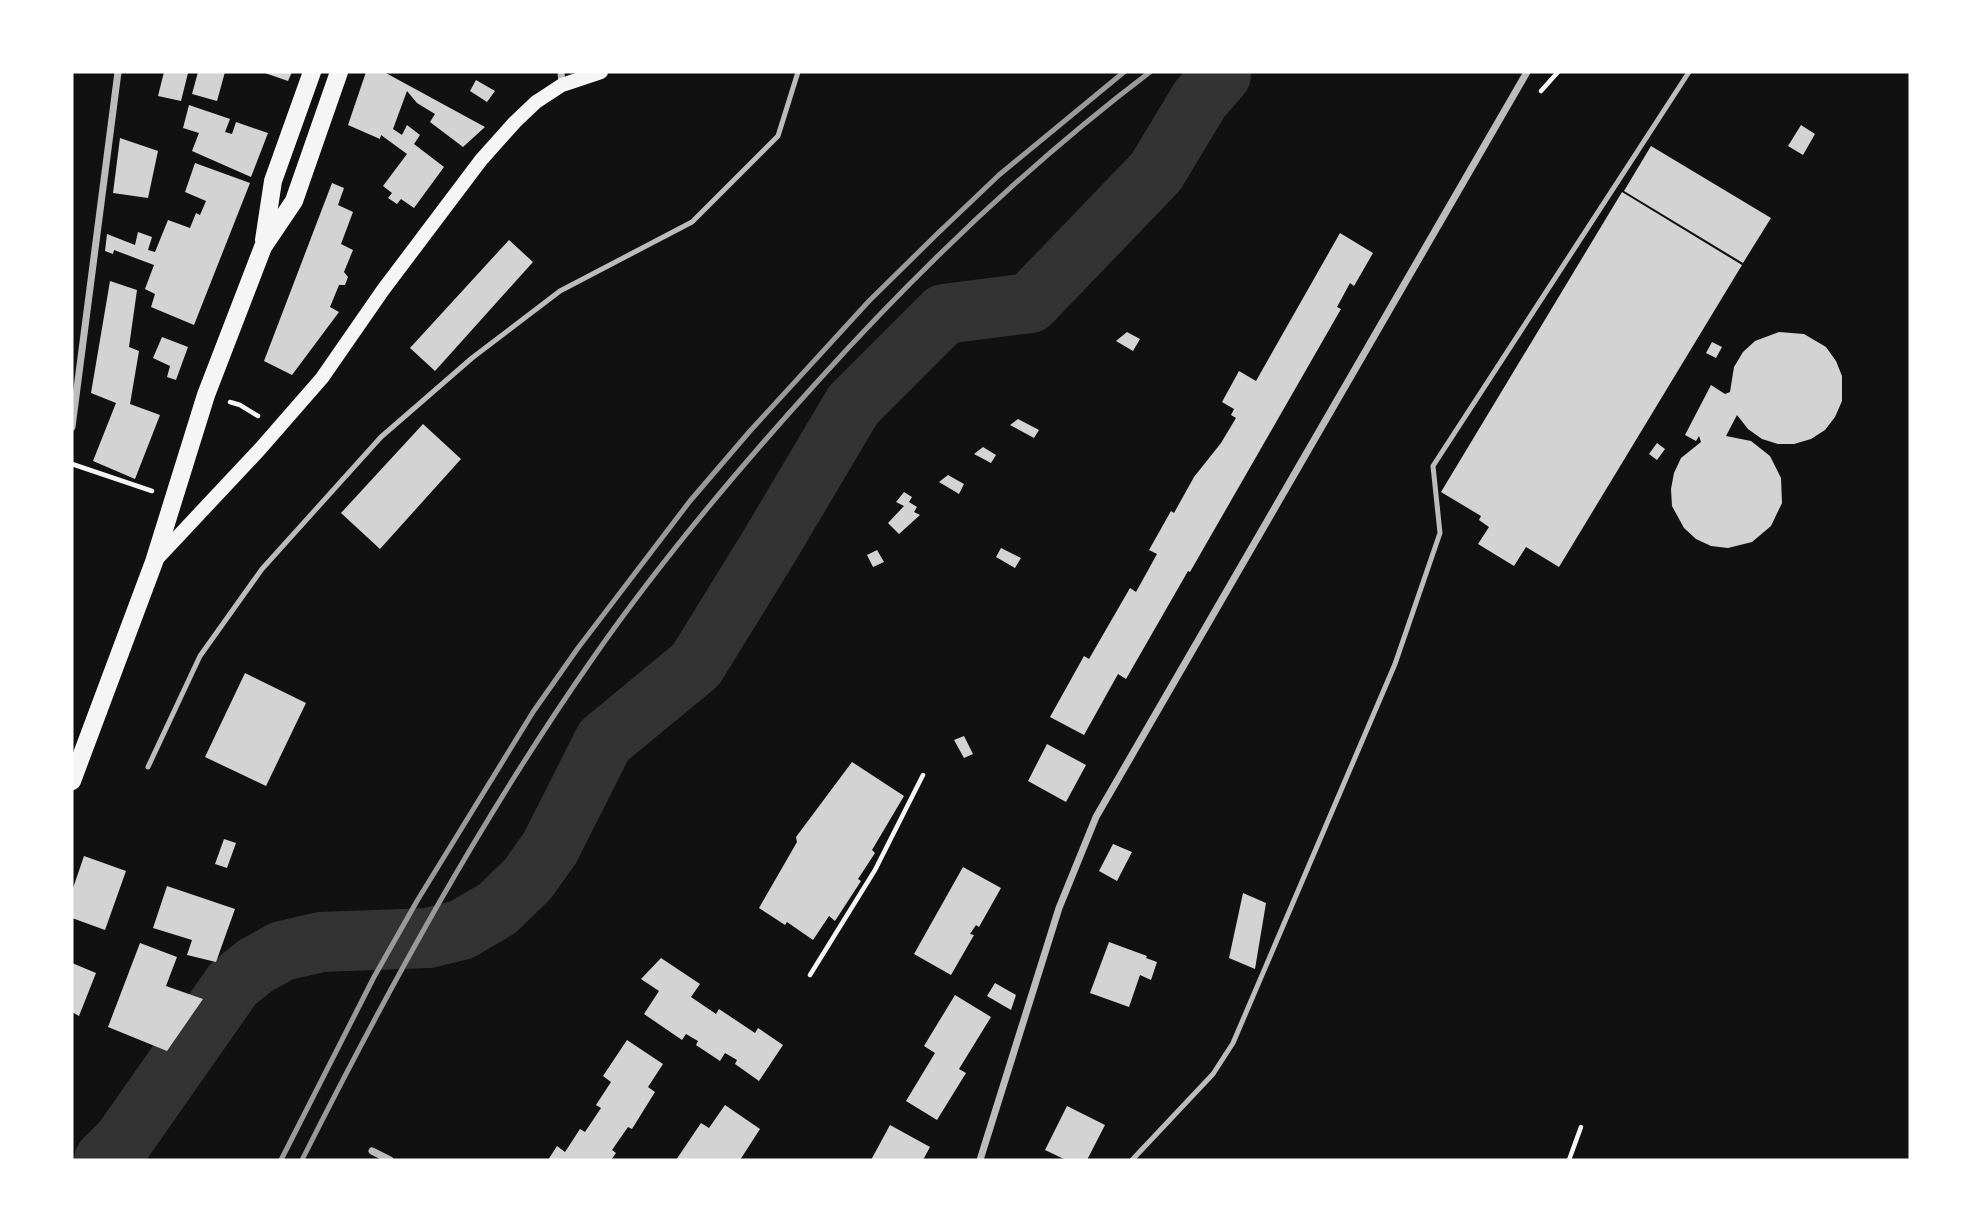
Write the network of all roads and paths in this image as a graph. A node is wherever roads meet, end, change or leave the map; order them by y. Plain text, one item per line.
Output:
1 (118, 72) edge
2 (312, 72) edge
3 (339, 72) edge
4 (601, 72) edge
5 (798, 72) edge
6 (1527, 72) edge
7 (1689, 72) edge
8 (561, 78) edge
9 (263, 247) junction
10 (240, 405) dead end
11 (258, 416) dead end
12 (72, 427) edge
13 (72, 464) edge
14 (173, 498) junction
15 (154, 562) junction
16 (148, 767) dead end
17 (923, 775) dead end
18 (72, 780) edge
19 (810, 975) dead end
20 (1581, 1127) dead end
21 (372, 1151) dead end
22 (390, 1160) edge
23 (981, 1160) edge
24 (1132, 1160) edge
25 (1569, 1160) edge

1 - 12 street
2 - 9 main road
3 - 9 main road
4 - 8 main road
5 - 16 lane
6 - 23 street
7 - 24 lane
8 - 15 main road
9 - 14 main road
10 - 11 path
13 - 14 path
14 - 15 main road
15 - 18 main road
17 - 19 path
20 - 25 path
21 - 22 street

